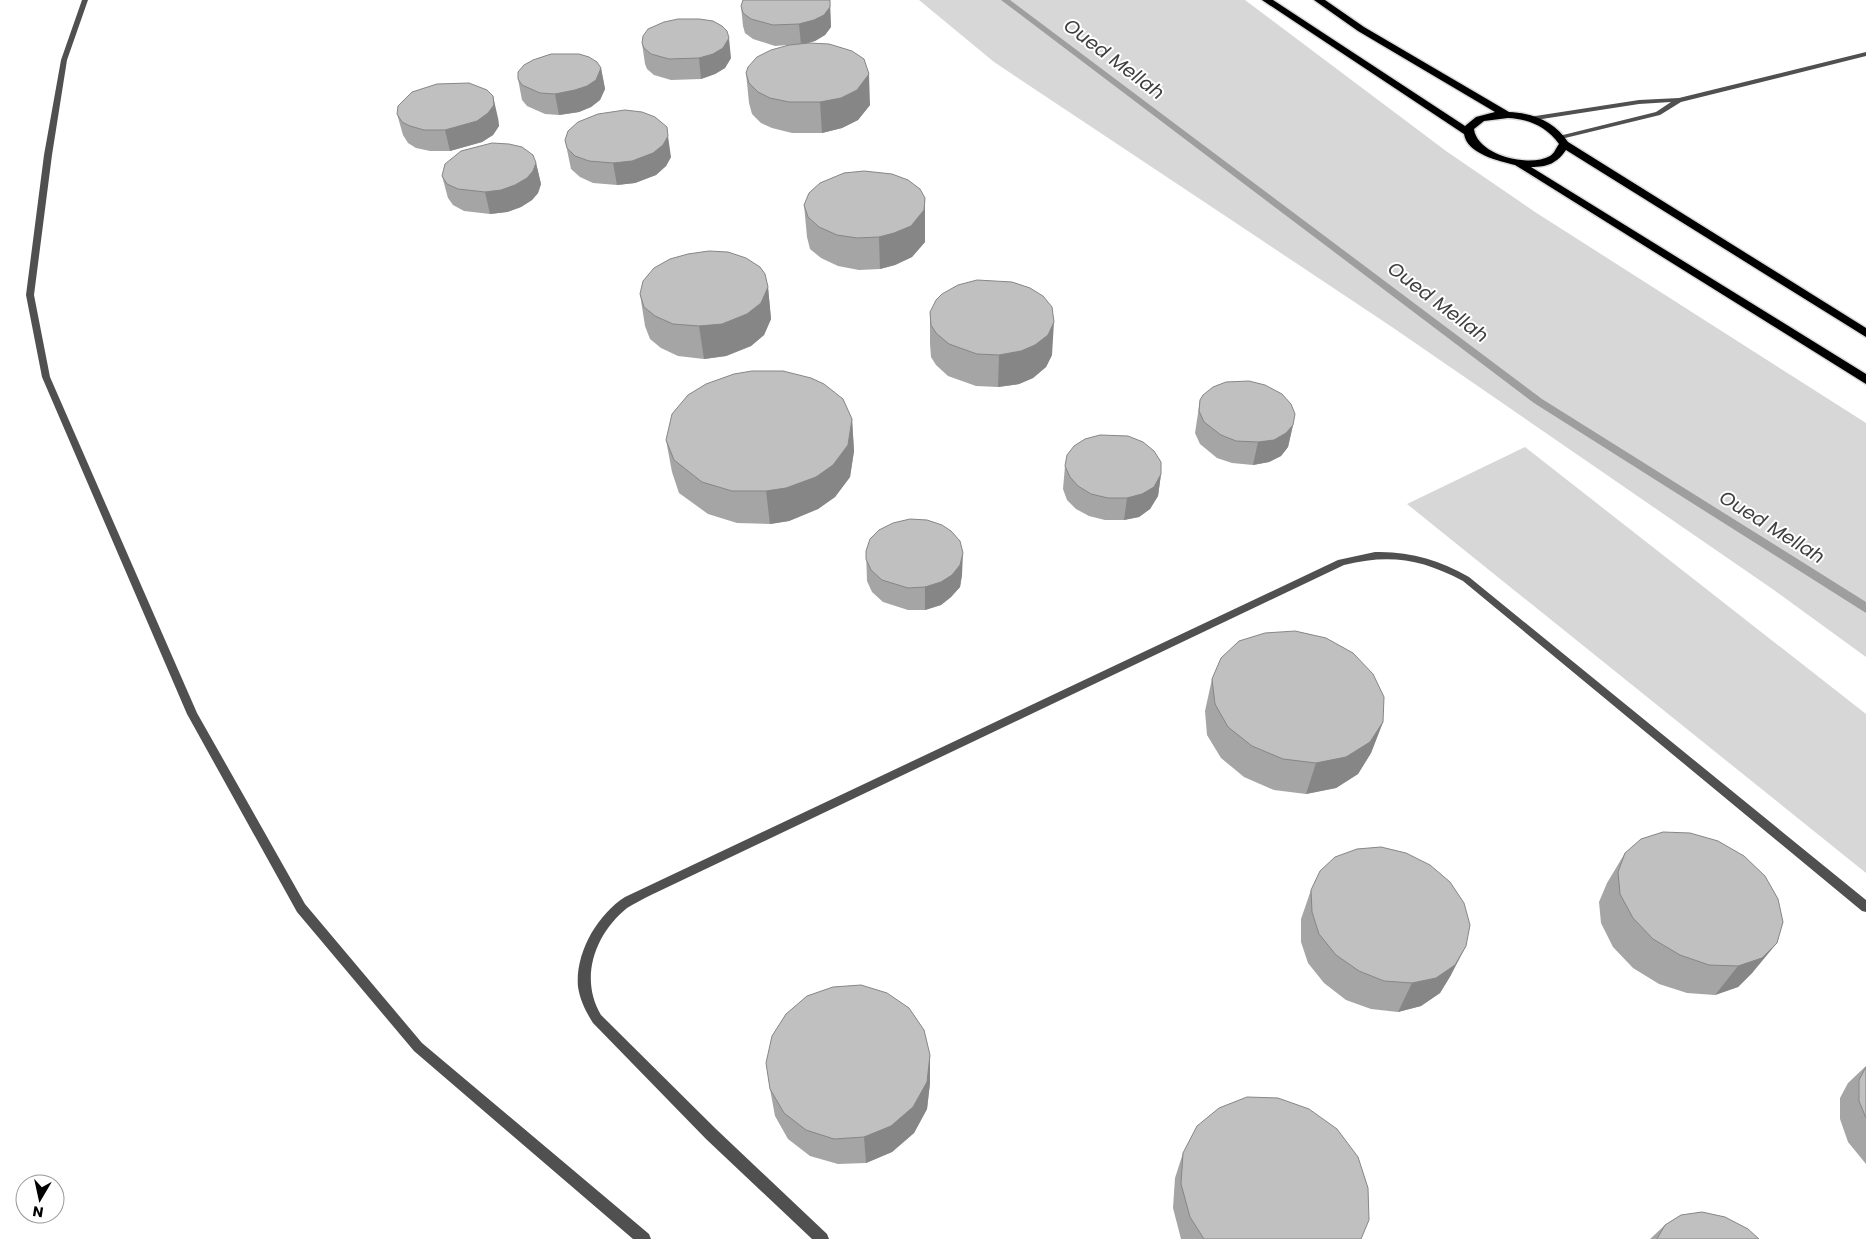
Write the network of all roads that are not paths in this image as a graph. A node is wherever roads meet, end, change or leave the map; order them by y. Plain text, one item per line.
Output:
1 (85, 0) edge
2 (1267, 0) edge
3 (1319, 0) edge
4 (1866, 54) edge
5 (1679, 100) junction
6 (1506, 115) junction
7 (1529, 118) junction
8 (1467, 132) junction
9 (1562, 141) junction
10 (1517, 163) junction
11 (1866, 333) edge
12 (1866, 380) edge
13 (1866, 907) edge
14 (644, 1239) edge
15 (822, 1239) edge

1 - 14 street
2 - 8 highway
3 - 6 highway
4 - 5 street
5 - 7 street
5 - 9 street
6 - 7 highway
6 - 8 highway
7 - 9 highway
8 - 10 highway
9 - 10 highway
9 - 11 highway
10 - 12 highway
13 - 15 street

